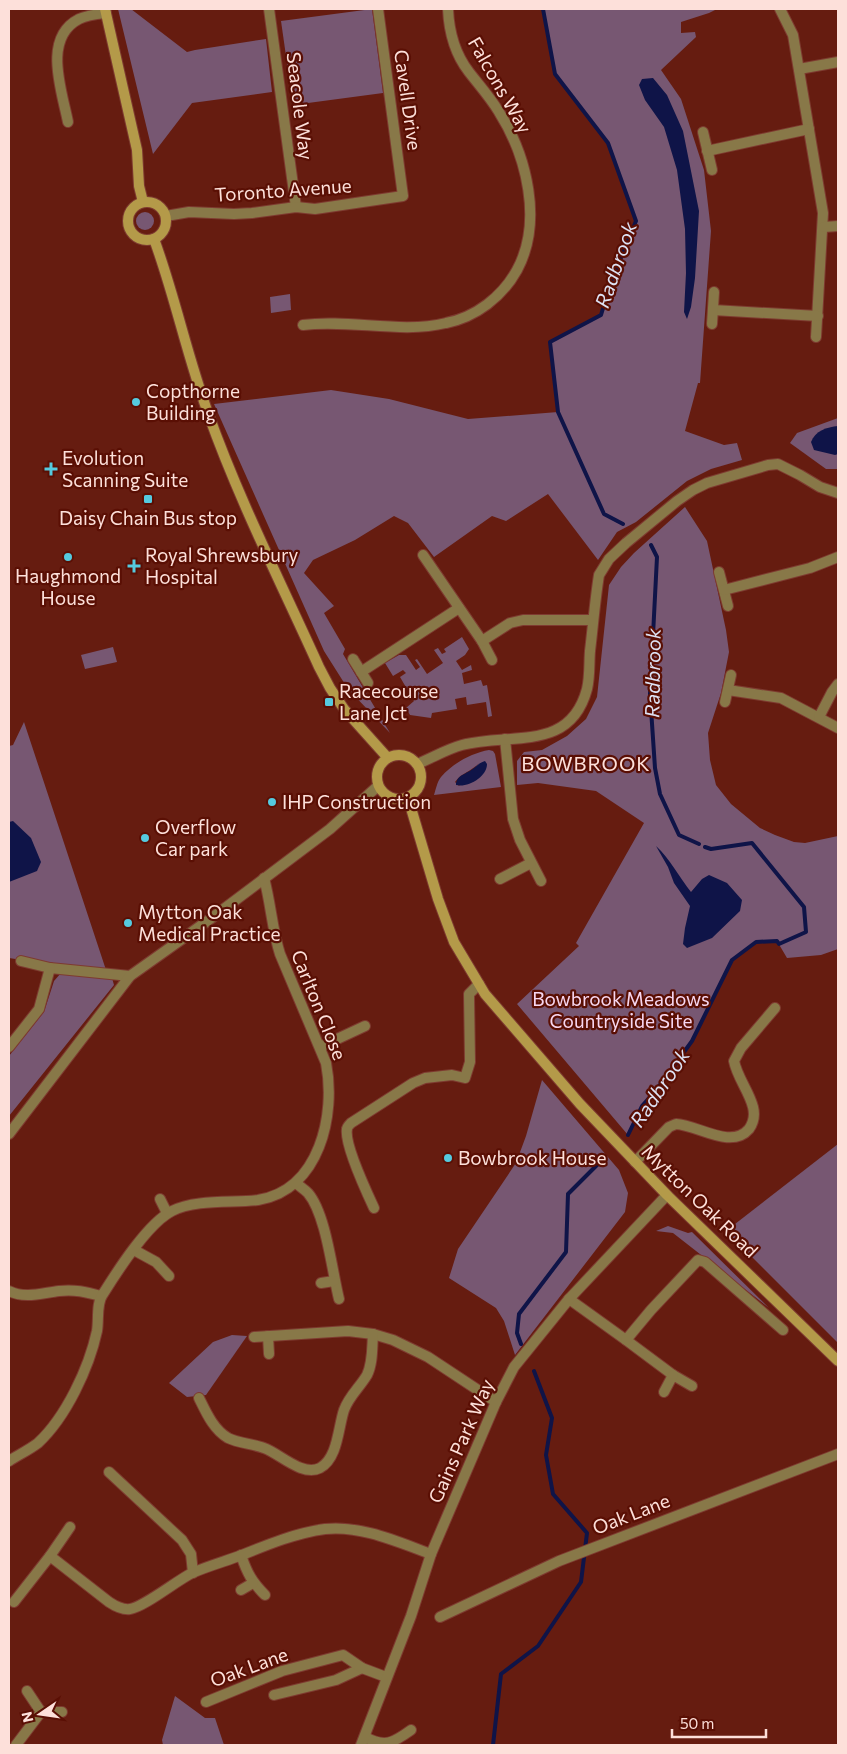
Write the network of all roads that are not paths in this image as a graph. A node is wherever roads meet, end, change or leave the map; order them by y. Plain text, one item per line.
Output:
1 (269, 9) edge
2 (378, 9) edge
3 (448, 9) edge
4 (780, 9) edge
5 (105, 11) edge
6 (838, 62) edge
7 (799, 69) junction
8 (68, 122) dead end
9 (809, 130) junction
10 (703, 132) dead end
11 (707, 151) junction
12 (712, 170) dead end
13 (403, 196) joint
14 (143, 202) junction
15 (296, 207) junction
16 (166, 216) junction
17 (838, 226) edge
18 (824, 228) junction
19 (154, 239) junction
20 (714, 292) dead end
21 (714, 310) junction
22 (818, 316) junction
23 (712, 324) dead end
24 (303, 326) dead end
25 (816, 337) dead end
26 (838, 493) edge
27 (423, 555) dead end
28 (838, 556) edge
29 (719, 572) dead end
30 (724, 590) junction
31 (728, 606) dead end
32 (459, 608) junction
33 (593, 620) junction
34 (482, 641) junction
35 (353, 659) dead end
36 (492, 660) dead end
37 (361, 672) junction
38 (731, 675) dead end
39 (368, 683) dead end
40 (838, 684) edge
41 (728, 690) junction
42 (725, 702) dead end
43 (819, 717) junction
44 (838, 728) edge
45 (504, 739) junction
46 (387, 757) junction
47 (417, 764) junction
48 (378, 786) junction
49 (408, 798) junction
50 (531, 862) junction
51 (264, 878) junction
52 (500, 879) dead end
53 (541, 881) dead end
54 (21, 961) dead end
55 (50, 968) junction
56 (130, 976) junction
57 (479, 984) junction
58 (775, 1008) dead end
59 (365, 1026) dead end
60 (9, 1047) edge
61 (320, 1047) junction
62 (9, 1134) edge
63 (635, 1162) junction
64 (296, 1183) junction
65 (667, 1195) junction
66 (160, 1199) dead end
67 (374, 1208) dead end
68 (167, 1214) junction
69 (134, 1250) junction
70 (169, 1276) dead end
71 (334, 1281) junction
72 (321, 1282) dead end
73 (10, 1295) edge
74 (101, 1296) junction
75 (338, 1299) dead end
76 (569, 1300) junction
77 (783, 1330) dead end
78 (373, 1334) junction
79 (268, 1336) junction
80 (254, 1337) dead end
81 (626, 1340) junction
82 (269, 1354) dead end
83 (838, 1361) edge
84 (673, 1375) junction
85 (692, 1386) dead end
86 (664, 1392) dead end
87 (199, 1398) dead end
88 (496, 1402) junction
89 (838, 1454) edge
90 (9, 1461) edge
91 (109, 1472) dead end
92 (70, 1527) dead end
93 (431, 1554) junction
94 (241, 1555) junction
95 (50, 1556) junction
96 (193, 1573) junction
97 (253, 1583) junction
98 (241, 1590) dead end
99 (265, 1595) dead end
100 (14, 1602) dead end
101 (440, 1617) dead end
102 (362, 1668) junction
103 (386, 1677) junction
104 (27, 1691) dead end
105 (274, 1695) dead end
106 (206, 1702) dead end
107 (41, 1712) junction
108 (62, 1712) dead end
109 (411, 1730) dead end
110 (363, 1741) edge
111 (16, 1745) edge

1 - 15 street, Seacole Way
2 - 13 street, Cavell Drive
3 - 24 street, Falcons Way
4 - 7 street
5 - 8 street
5 - 14 main road
6 - 7 street
7 - 9 street
9 - 11 street
9 - 18 street
10 - 11 street
11 - 12 street
13 - 15 street, Toronto Avenue
14 - 16 main road
14 - 19 main road
15 - 16 street, Toronto Avenue
16 - 19 main road
17 - 18 street
18 - 22 street
19 - 46 main road
20 - 21 street
21 - 22 street
21 - 23 street
22 - 25 street
26 - 33 street
27 - 32 street
28 - 30 street
29 - 30 street
30 - 31 street
32 - 34 street
32 - 37 street
33 - 34 street
33 - 45 street
34 - 36 street
35 - 37 street
37 - 39 street
38 - 41 street
40 - 43 street
41 - 42 street
41 - 43 street
43 - 44 street
45 - 47 street
45 - 50 street
46 - 47 main road
46 - 48 main road
47 - 49 main road
48 - 49 main road
48 - 51 street
49 - 57 main road, Mytton Oak Road
50 - 52 street
50 - 53 street
51 - 56 street
51 - 61 street, Carlton Close
54 - 55 street
55 - 56 street
55 - 60 street
56 - 62 street
57 - 63 main road, Mytton Oak Road
57 - 67 street
58 - 63 street
59 - 61 street
61 - 64 street, Carlton Close
63 - 65 main road, Mytton Oak Road
64 - 68 street, Carlton Close
64 - 71 street
65 - 76 street, Gains Park Way
65 - 83 main road, Mytton Oak Road
66 - 68 street
68 - 69 street, Carlton Close
69 - 70 street
69 - 74 street, Carlton Close
71 - 72 street
71 - 75 street
73 - 74 street
74 - 90 street, Carlton Close
76 - 81 street
76 - 88 street, Gains Park Way
77 - 81 street
78 - 79 street
78 - 87 street
78 - 88 street
79 - 80 street
79 - 82 street
81 - 84 street
84 - 85 street
84 - 86 street
88 - 93 street, Gains Park Way
89 - 101 street, Oak Lane
91 - 96 street
92 - 95 street
93 - 94 street
93 - 103 street, Gains Park Way
94 - 96 street
94 - 97 street
95 - 96 street
95 - 100 street
97 - 98 street
97 - 99 street
102 - 103 street, Oak Lane
102 - 105 street
102 - 106 street, Oak Lane
103 - 110 street, Gains Park Way
104 - 107 street
107 - 108 street
107 - 111 street
109 - 110 street

